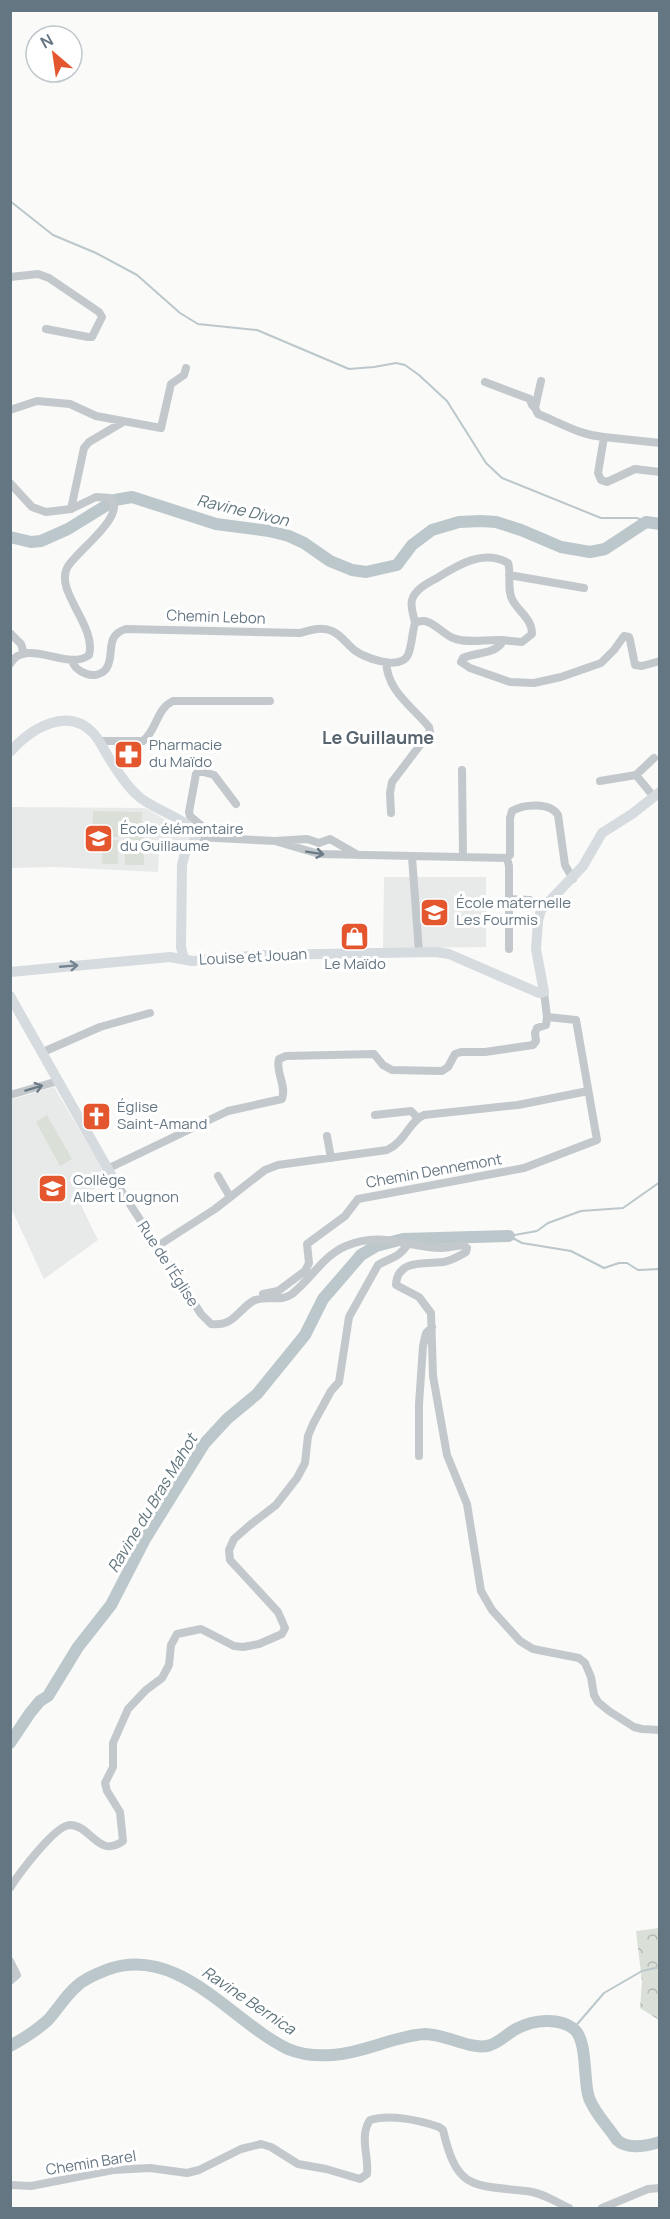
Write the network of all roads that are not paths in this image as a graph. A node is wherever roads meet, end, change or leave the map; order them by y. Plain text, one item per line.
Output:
1 (10, 277) edge
2 (46, 328) dead end
3 (186, 368) dead end
4 (541, 381) dead end
5 (485, 382) dead end
6 (535, 408) junction
7 (10, 410) edge
8 (123, 422) junction
9 (604, 437) junction
10 (660, 443) edge
11 (660, 472) edge
12 (10, 483) edge
13 (71, 510) junction
14 (510, 575) junction
15 (584, 588) dead end
16 (415, 623) junction
17 (10, 633) edge
18 (501, 640) junction
19 (24, 654) junction
20 (72, 660) junction
21 (660, 661) edge
22 (386, 662) junction
23 (10, 664) edge
24 (270, 701) dead end
25 (99, 741) junction
26 (10, 752) edge
27 (654, 758) dead end
28 (462, 770) dead end
29 (636, 775) junction
30 (600, 781) dead end
31 (657, 794) edge
32 (236, 804) dead end
33 (391, 813) dead end
34 (196, 837) junction
35 (275, 841) junction
36 (358, 855) junction
37 (412, 856) junction
38 (463, 857) junction
39 (507, 858) junction
40 (573, 879) junction
41 (509, 900) junction
42 (541, 910) junction
43 (509, 949) dead end
44 (419, 952) junction
45 (184, 958) junction
46 (10, 972) edge
47 (544, 993) junction
48 (10, 996) edge
49 (150, 1013) dead end
50 (547, 1017) junction
51 (43, 1052) junction
52 (58, 1081) junction
53 (588, 1090) junction
54 (10, 1095) edge
55 (375, 1115) dead end
56 (418, 1118) junction
57 (327, 1136) dead end
58 (331, 1158) junction
59 (110, 1174) junction
60 (218, 1176) dead end
61 (230, 1197) junction
62 (404, 1244) junction
63 (156, 1247) junction
64 (252, 1302) junction
65 (432, 1326) junction
66 (419, 1455) dead end
67 (660, 1730) edge
68 (10, 1888) edge
69 (10, 1961) edge
70 (10, 1981) edge
71 (10, 2185) edge
72 (660, 2188) edge
73 (569, 2208) edge
74 (602, 2208) edge

1 - 2 street
3 - 8 street
4 - 6 street
5 - 6 street
6 - 9 street
7 - 8 street
8 - 13 street
9 - 10 street
9 - 11 street
12 - 13 street
13 - 20 street
14 - 15 street
14 - 16 street
14 - 18 street
16 - 18 street
16 - 22 street
17 - 19 street
18 - 21 street
19 - 20 street
19 - 23 street
20 - 22 street, Chemin Lebon
22 - 33 street
24 - 25 street
25 - 26 main road
25 - 34 main road
27 - 29 street
28 - 38 street
29 - 30 street
29 - 31 street
31 - 40 main road
32 - 34 street
34 - 35 street
34 - 45 main road, Louise et Jouan
35 -> 36 street
35 - 36 street
36 - 37 street
37 - 38 street
37 - 44 street
38 - 39 street
39 - 40 street
39 - 41 street
40 - 42 main road
41 - 42 street
41 - 43 street
42 - 47 main road
44 - 45 main road, Louise et Jouan
44 - 47 main road, Louise et Jouan
46 -> 45 main road
47 - 50 street
48 - 51 main road, Rue de l'Église
49 - 51 street
50 - 53 street
50 - 59 street
51 - 52 main road, Rue de l'Église
54 -> 52 street
52 - 59 main road, Rue de l'Église
53 - 56 street
53 - 64 street, Chemin Dennemont
55 - 56 street
56 - 58 street
57 - 58 street
58 - 61 street
59 - 63 street, Rue de l'Église
60 - 61 street
61 - 63 street
62 - 64 street
62 - 65 street
62 - 68 street
63 - 64 street, Rue de l'Église
65 - 66 street
65 - 67 street
69 - 70 street
71 - 73 street, Chemin Barel
72 - 74 street

